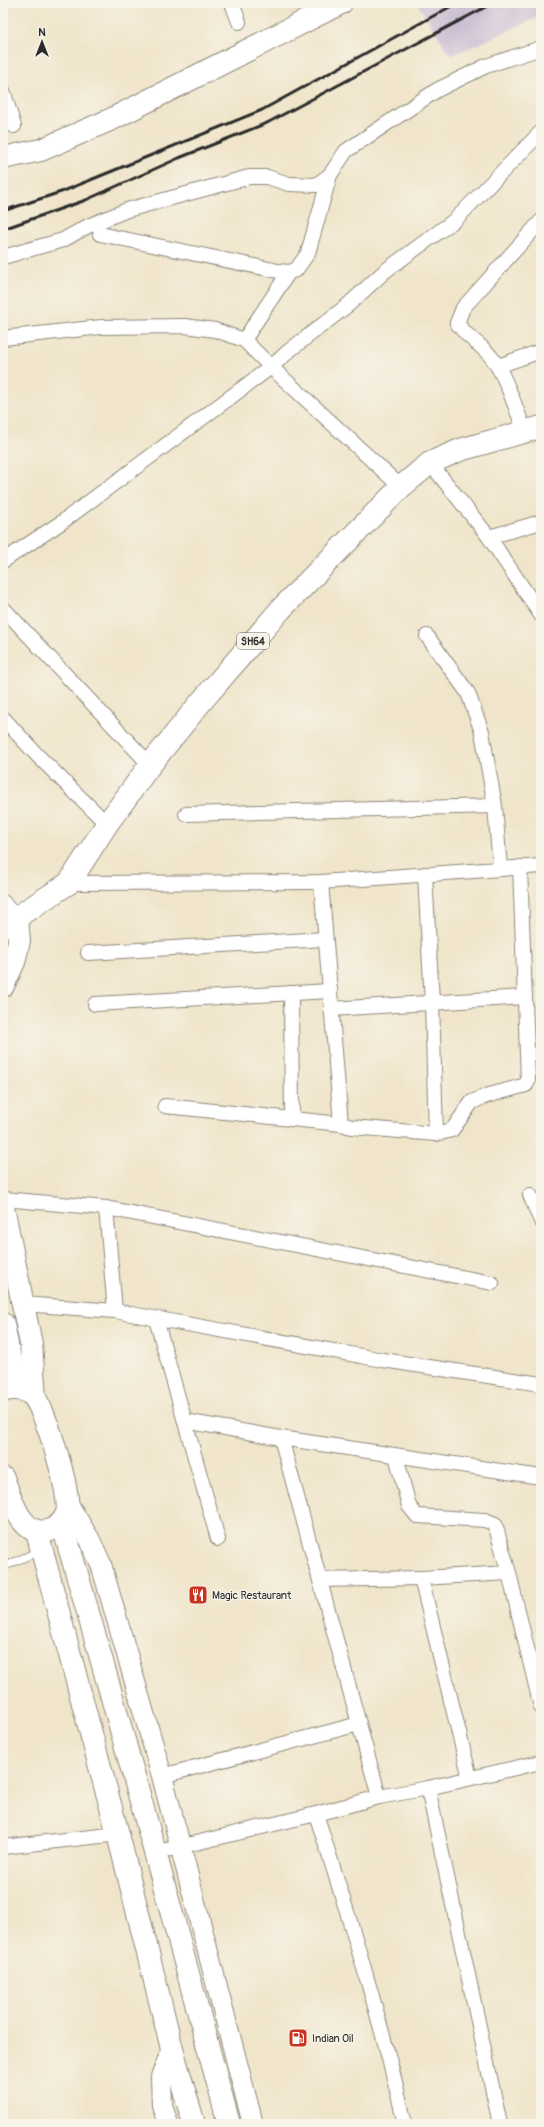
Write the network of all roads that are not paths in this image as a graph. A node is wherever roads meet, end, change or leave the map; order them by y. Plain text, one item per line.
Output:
1 (232, 3) edge
2 (341, 3) edge
3 (239, 22) dead end
4 (541, 48) edge
5 (3, 90) edge
6 (14, 126) dead end
7 (541, 132) edge
8 (3, 158) edge
9 (330, 175) junction
10 (541, 221) edge
11 (100, 234) dead end
12 (3, 257) edge
13 (288, 272) junction
14 (3, 338) edge
15 (244, 340) junction
16 (541, 351) edge
17 (498, 366) junction
18 (271, 367) junction
19 (533, 429) edge
20 (430, 463) junction
21 (401, 487) junction
22 (541, 522) edge
23 (489, 537) junction
24 (3, 561) edge
25 (3, 608) edge
26 (541, 615) edge
27 (427, 636) dead end
28 (3, 718) edge
29 (150, 765) junction
30 (495, 806) junction
31 (186, 814) dead end
32 (107, 824) junction
33 (541, 866) edge
34 (520, 867) junction
35 (500, 868) junction
36 (425, 874) junction
37 (321, 882) junction
38 (69, 883) junction
39 (3, 902) edge
40 (10, 922) edge
41 (325, 938) junction
42 (88, 953) dead end
43 (8, 958) edge
44 (3, 986) edge
45 (330, 991) junction
46 (291, 993) junction
47 (525, 997) junction
48 (432, 1002) junction
49 (95, 1004) dead end
50 (331, 1009) junction
51 (165, 1106) dead end
52 (292, 1119) junction
53 (341, 1124) junction
54 (436, 1134) junction
55 (530, 1195) dead end
56 (3, 1199) edge
57 (3, 1207) edge
58 (106, 1208) junction
59 (541, 1221) edge
60 (492, 1283) dead end
61 (23, 1304) junction
62 (115, 1311) junction
63 (156, 1319) junction
64 (3, 1324) edge
65 (541, 1384) edge
66 (13, 1389) edge
67 (184, 1420) junction
68 (281, 1438) junction
69 (396, 1456) junction
70 (541, 1477) edge
71 (3, 1478) edge
72 (65, 1514) junction
73 (218, 1539) dead end
74 (39, 1541) junction
75 (3, 1567) edge
76 (509, 1573) junction
77 (421, 1578) junction
78 (320, 1580) junction
79 (541, 1707) edge
80 (359, 1724) junction
81 (541, 1762) edge
82 (162, 1776) junction
83 (470, 1778) junction
84 (428, 1788) junction
85 (379, 1797) junction
86 (316, 1814) junction
87 (118, 1834) junction
88 (179, 1846) junction
89 (3, 1848) edge
90 (154, 1853) junction
91 (172, 2049) junction
92 (168, 2124) edge
93 (194, 2124) edge
94 (229, 2124) edge
95 (253, 2124) edge
96 (405, 2124) edge
97 (500, 2124) edge

1 - 3 street
2 - 8 main road
4 - 9 street
5 - 6 street
7 - 18 street
9 - 12 street
9 - 13 street
10 - 17 street
11 - 13 street
13 - 15 street
14 - 15 street
15 - 18 street
16 - 17 street
17 - 19 street
18 - 21 street
18 - 24 street
19 - 20 main road, SH64
20 - 21 main road, SH64
20 - 23 street
21 - 29 main road, SH64
22 - 23 street
23 - 26 street
25 - 29 street
27 - 30 street
28 - 32 street
29 - 32 main road, SH64
30 - 31 street
30 - 35 street
32 - 38 main road, SH64
33 - 34 street
34 - 35 street
34 - 47 street
35 - 36 street
36 - 37 street
36 - 48 street
37 - 38 street
37 - 41 street
38 - 40 main road, SH64
39 - 40 street
40 - 43 main road
41 - 42 street
41 - 45 street
43 - 44 main road
45 - 46 street
45 - 50 street
46 - 49 street
46 - 52 street
47 - 48 street
47 - 54 street
48 - 50 street
48 - 54 street
50 - 53 street
51 - 52 street
52 - 53 street
53 - 54 street
55 - 59 street
56 - 58 street
57 - 61 main road
58 - 60 street
58 - 62 street
61 - 62 street
61 - 66 main road
62 - 63 street
63 - 65 street
63 - 67 street
64 - 66 main road
66 - 72 main road
67 - 68 street
67 - 73 street
68 - 69 street
68 - 78 street
69 - 70 street
69 - 76 street
71 - 74 main road
72 - 74 main road
72 - 82 street
72 - 90 main road
74 - 75 lane
74 - 87 main road
76 - 77 street
76 - 79 street
77 - 78 street
77 - 83 street
78 - 80 street
80 - 82 street
80 - 85 street
81 - 83 street
82 - 88 street
83 - 84 street
84 - 85 street
84 - 97 street
85 - 86 street
86 - 88 street
86 - 96 street
87 - 89 street
87 - 91 main road
88 - 90 street
88 - 95 street
90 - 94 main road
91 - 92 street
91 - 93 main road

